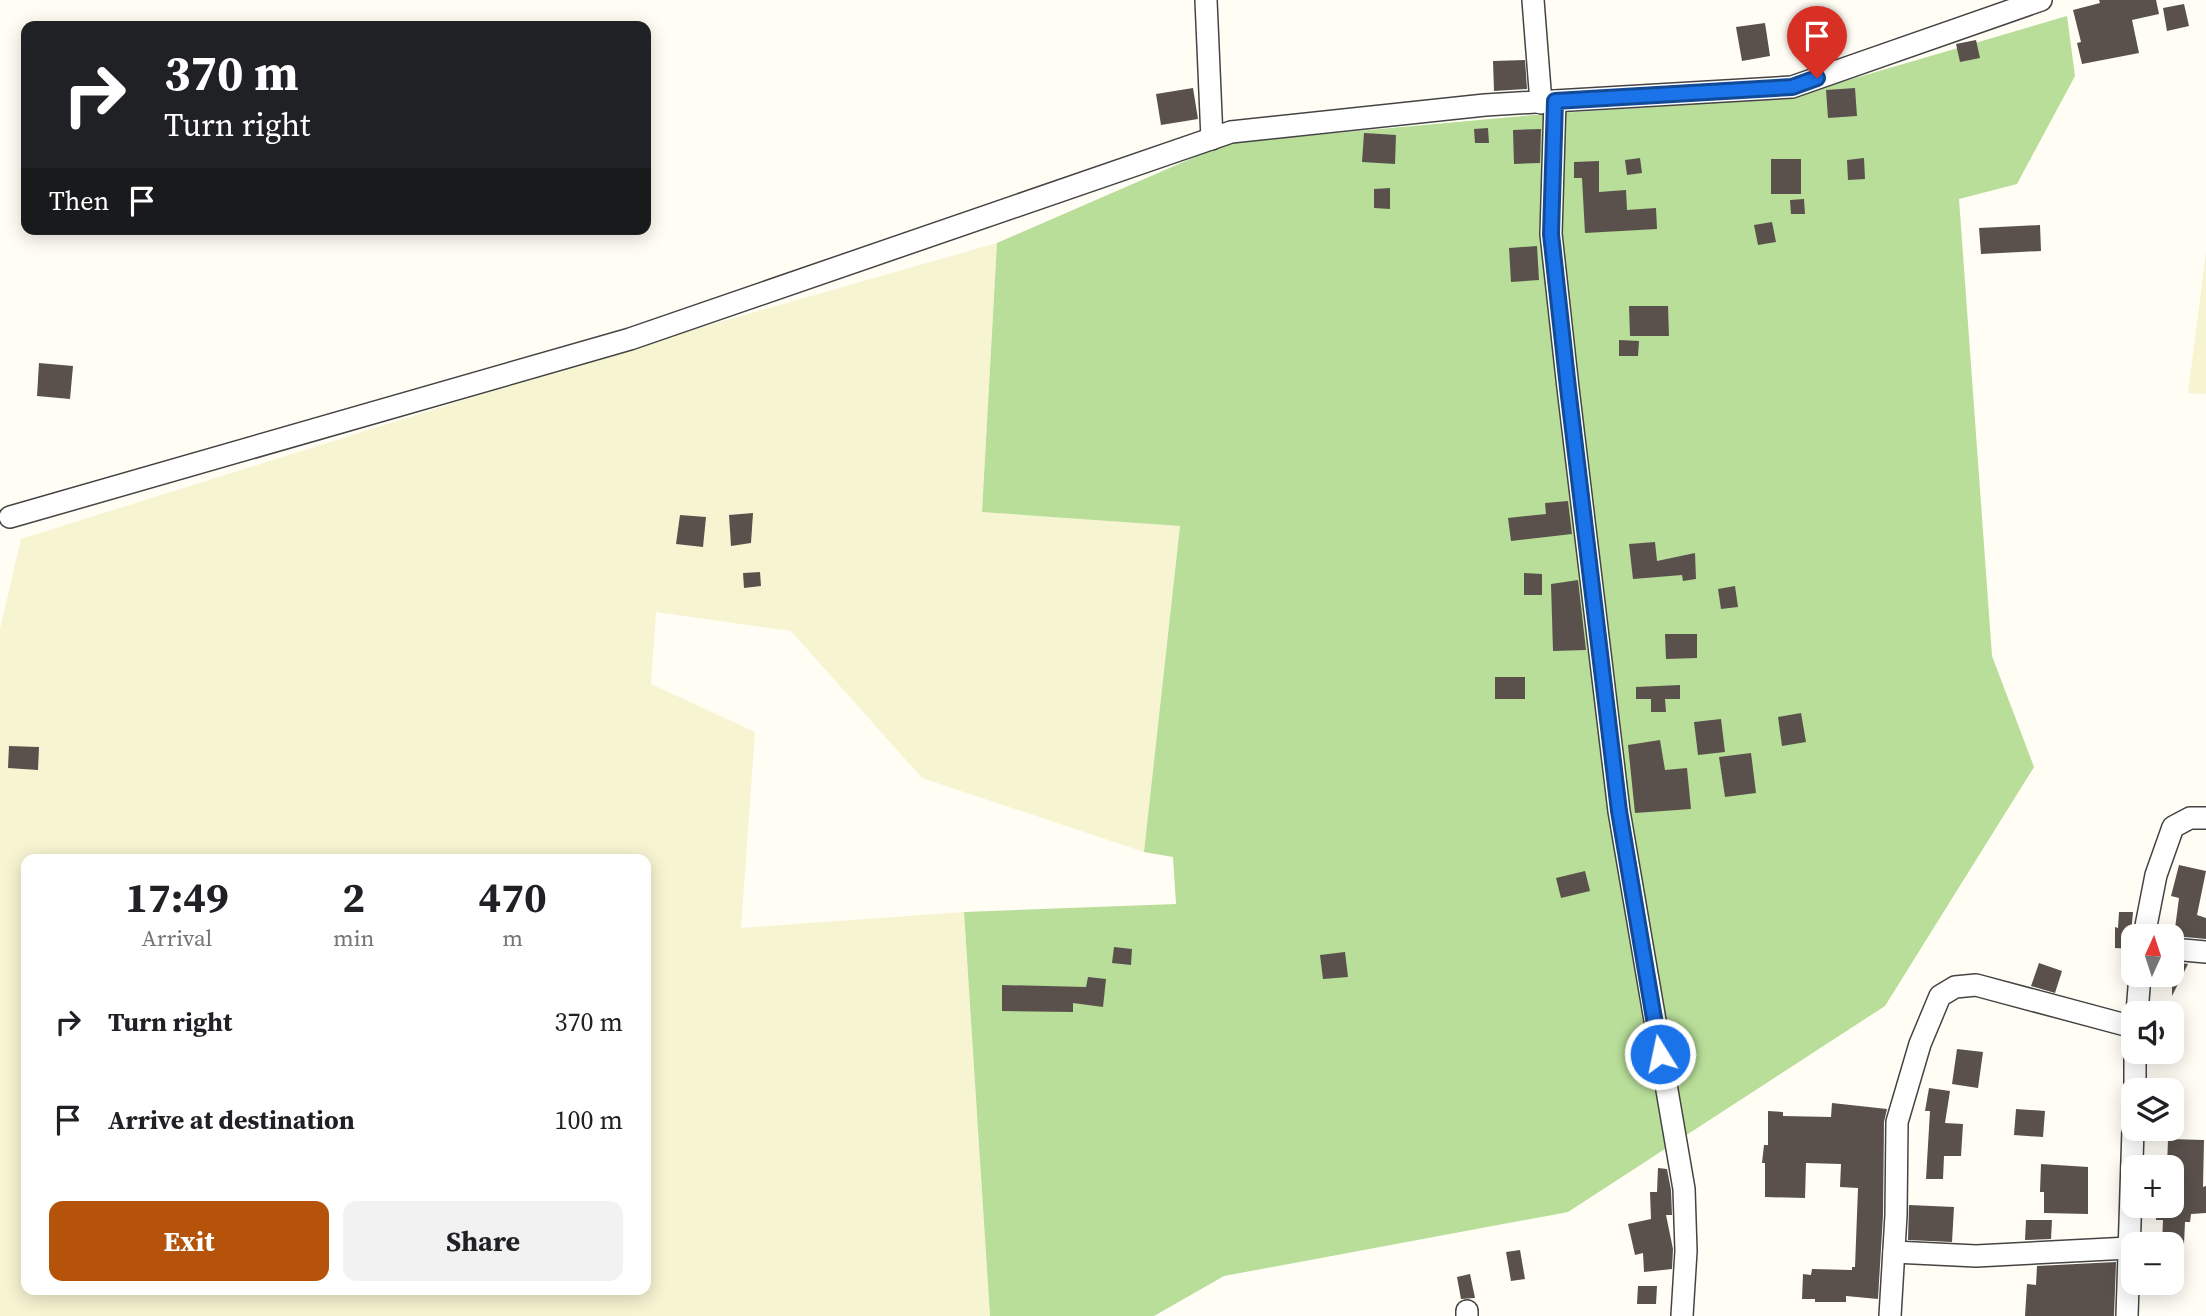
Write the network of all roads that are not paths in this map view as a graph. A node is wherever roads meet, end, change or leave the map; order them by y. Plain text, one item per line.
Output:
1 (1206, 0) edge
2 (1533, 0) edge
3 (2041, 0) edge
4 (1548, 102) junction
5 (1212, 138) junction
6 (10, 517) dead end
7 (2206, 818) edge
8 (2146, 924) edge
9 (2184, 950) edge
10 (2206, 952) edge
11 (2121, 1024) edge
12 (2133, 1141) edge
13 (2130, 1232) edge
14 (2121, 1248) edge
15 (1894, 1252) junction
16 (2128, 1295) edge
17 (1682, 1316) edge
18 (1890, 1316) edge
19 (2127, 1316) edge

1 - 5 street
2 - 4 street
3 - 4 street
4 - 5 street
4 - 17 street
5 - 6 street
7 - 8 street
9 - 10 street
11 - 15 street
12 - 13 street
14 - 15 street
15 - 18 street
16 - 19 street

